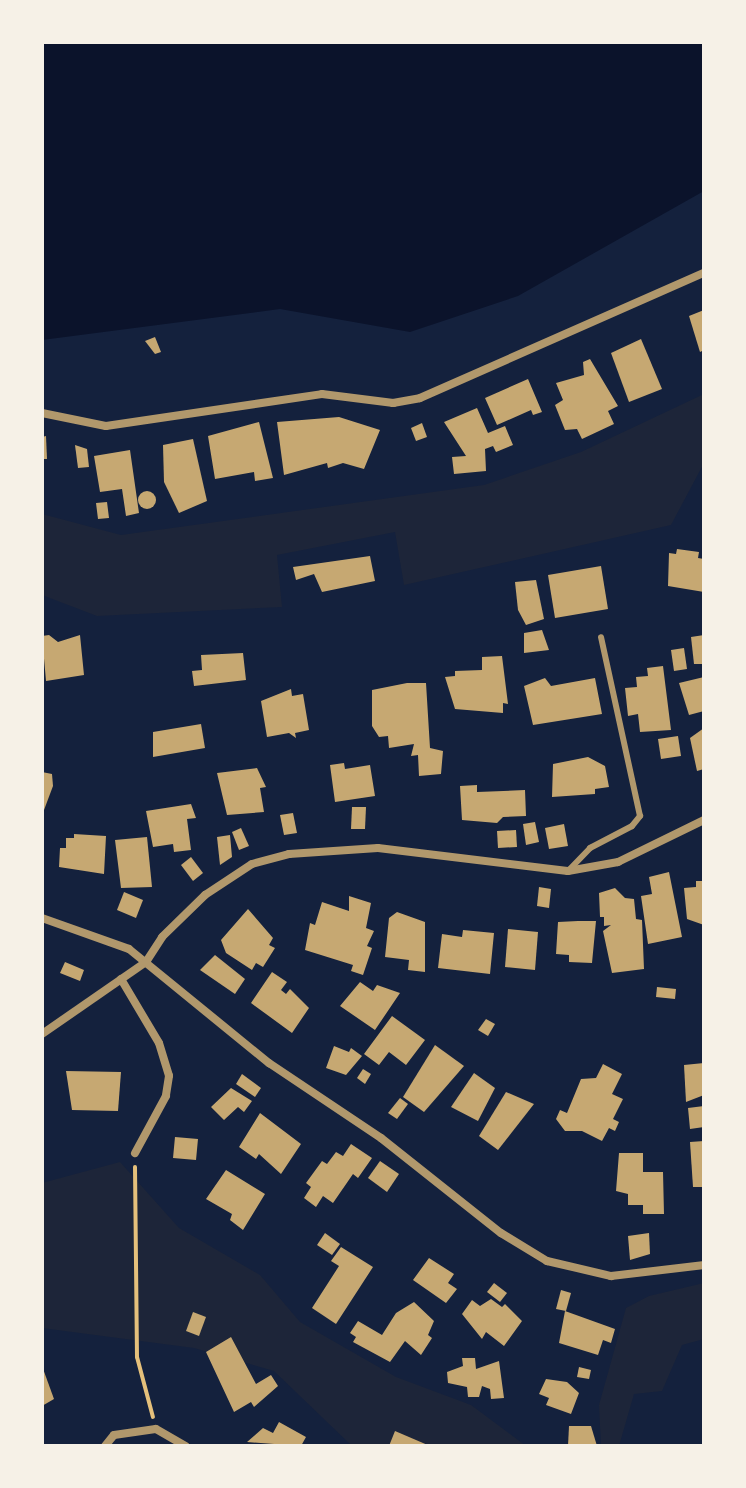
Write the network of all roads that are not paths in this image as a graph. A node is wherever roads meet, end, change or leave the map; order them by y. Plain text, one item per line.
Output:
1 (704, 273) edge
2 (42, 413) edge
3 (601, 637) dead end
4 (704, 820) edge
5 (568, 871) junction
6 (42, 918) edge
7 (146, 962) junction
8 (121, 979) junction
9 (42, 1034) edge
10 (135, 1153) road end
11 (704, 1265) edge
12 (105, 1446) edge
13 (186, 1446) edge

1 - 2 street
3 - 5 lane
4 - 5 street
5 - 7 street
6 - 7 street
7 - 8 street
7 - 11 street
8 - 9 street
8 - 10 street
12 - 13 street

